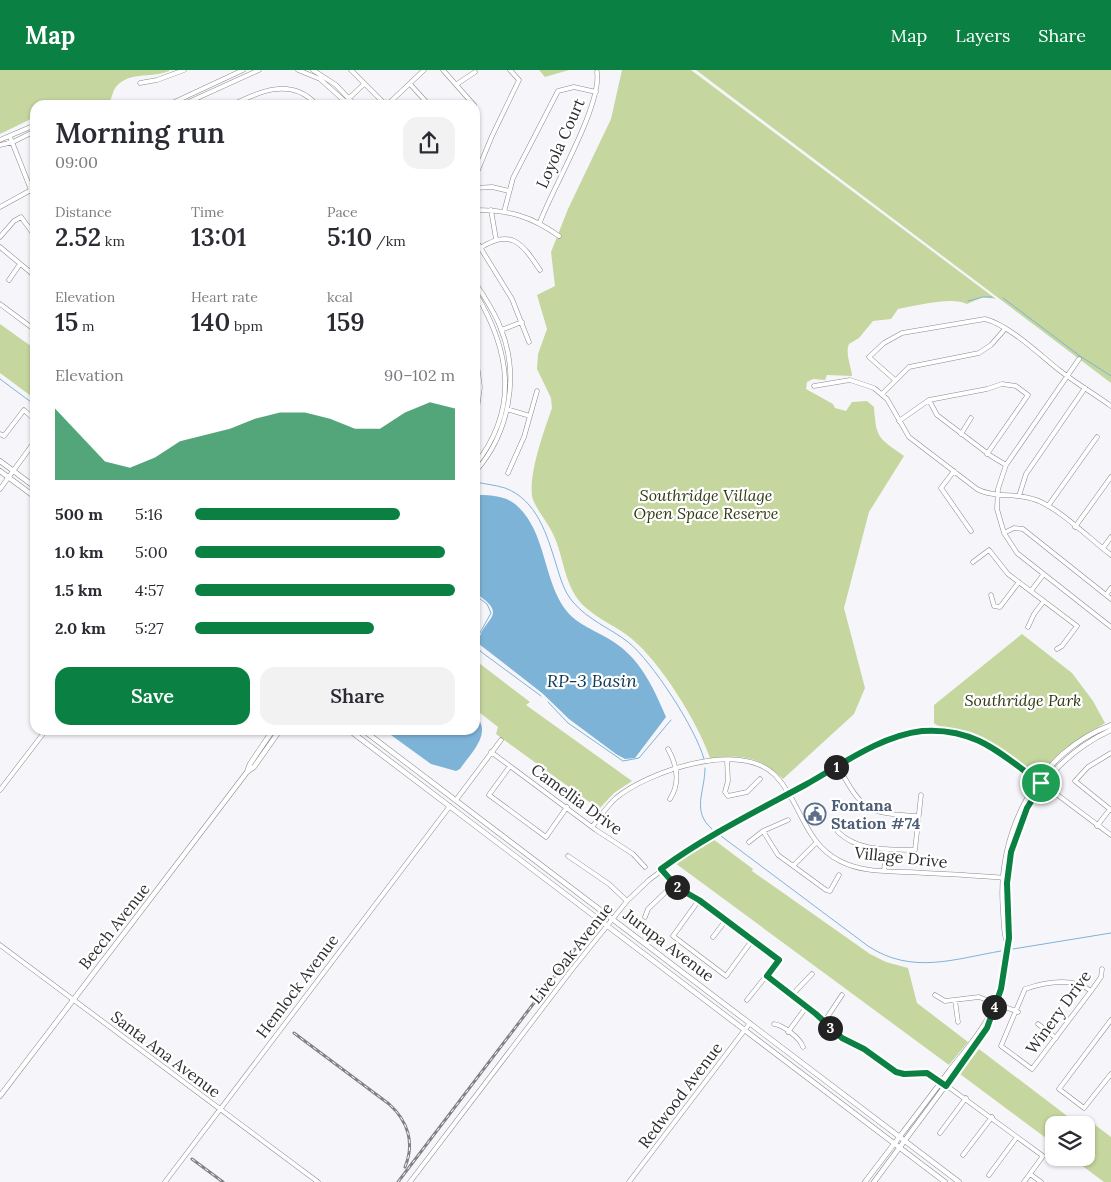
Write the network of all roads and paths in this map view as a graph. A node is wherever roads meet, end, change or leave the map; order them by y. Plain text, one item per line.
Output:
1 (184, 70) edge
2 (243, 70) edge
3 (259, 70) edge
4 (298, 70) edge
5 (313, 70) edge
6 (351, 70) edge
7 (424, 70) edge
8 (443, 70) edge
9 (510, 70) edge
10 (247, 72) edge
11 (475, 72) dead end
12 (597, 72) dead end
13 (140, 83) dead end
14 (364, 84) junction
15 (410, 84) junction
16 (457, 84) junction
17 (596, 92) junction
18 (179, 100) edge
19 (192, 100) edge
20 (242, 100) edge
21 (308, 100) edge
22 (343, 100) edge
23 (344, 100) edge
24 (349, 100) edge
25 (382, 100) edge
26 (392, 100) edge
27 (425, 100) edge
28 (470, 100) edge
29 (30, 128) edge
30 (30, 132) edge
31 (0, 140) edge
32 (12, 140) junction
33 (0, 146) edge
34 (480, 162) edge
35 (30, 187) edge
36 (480, 188) edge
37 (30, 191) edge
38 (509, 191) junction
39 (0, 207) edge
40 (480, 210) edge
41 (491, 210) junction
42 (504, 212) junction
43 (540, 222) junction
44 (30, 230) edge
45 (0, 236) edge
46 (559, 236) dead end
47 (496, 239) junction
48 (0, 247) edge
49 (480, 248) joint
50 (20, 264) junction
51 (540, 270) dead end
52 (30, 272) edge
53 (9, 280) dead end
54 (480, 291) edge
55 (480, 301) edge
56 (0, 304) edge
57 (522, 322) junction
58 (30, 326) edge
59 (1005, 329) junction
60 (502, 330) junction
61 (496, 331) junction
62 (530, 342) dead end
63 (1079, 359) dead end
64 (1067, 376) junction
65 (895, 380) junction
66 (814, 386) dead end
67 (1085, 388) junction
68 (537, 391) dead end
69 (882, 394) junction
70 (929, 400) junction
71 (1111, 406) edge
72 (505, 409) junction
73 (30, 415) edge
74 (530, 416) junction
75 (971, 418) dead end
76 (899, 421) junction
77 (961, 434) junction
78 (2, 435) edge
79 (1097, 437) dead end
80 (30, 448) edge
81 (987, 454) junction
82 (480, 458) edge
83 (0, 461) edge
84 (1006, 465) junction
85 (13, 470) junction
86 (0, 471) edge
87 (954, 471) junction
88 (508, 473) dead end
89 (8, 477) junction
90 (1111, 477) edge
91 (30, 482) edge
92 (0, 489) edge
93 (30, 493) edge
94 (997, 494) junction
95 (1019, 496) junction
96 (1048, 506) junction
97 (1075, 527) junction
98 (971, 531) dead end
99 (1004, 533) junction
100 (1111, 537) edge
101 (1102, 548) junction
102 (1111, 555) edge
103 (973, 562) dead end
104 (1043, 575) junction
105 (1019, 582) junction
106 (1111, 588) edge
107 (1031, 591) junction
108 (991, 595) dead end
109 (1106, 595) junction
110 (1111, 599) edge
111 (1044, 601) junction
112 (1111, 627) edge
113 (1028, 628) dead end
114 (1057, 649) dead end
115 (1111, 725) edge
116 (1111, 730) edge
117 (42, 735) edge
118 (270, 735) edge
119 (276, 735) edge
120 (356, 735) edge
121 (369, 735) edge
122 (501, 740) dead end
123 (668, 749) dead end
124 (492, 752) junction
125 (1111, 753) edge
126 (727, 760) junction
127 (510, 766) junction
128 (838, 766) junction
129 (676, 769) junction
130 (247, 772) junction
131 (760, 779) dead end
132 (1040, 783) junction
133 (0, 790) edge
134 (788, 794) junction
135 (921, 795) dead end
136 (670, 799) dead end
137 (456, 800) junction
138 (450, 806) junction
139 (567, 807) junction
140 (1110, 810) edge
141 (918, 816) junction
142 (788, 820) dead end
143 (1097, 826) junction
144 (592, 827) junction
145 (763, 831) junction
146 (838, 832) dead end
147 (1111, 835) edge
148 (748, 842) dead end
149 (816, 843) junction
150 (886, 849) junction
151 (568, 856) dead end
152 (793, 866) junction
153 (645, 867) dead end
154 (661, 869) junction
155 (884, 870) junction
156 (840, 875) dead end
157 (1005, 878) junction
158 (674, 884) junction
159 (699, 900) junction
160 (627, 901) junction
161 (645, 917) dead end
162 (613, 919) junction
163 (726, 920) junction
164 (608, 926) junction
165 (713, 937) dead end
166 (753, 939) junction
167 (0, 945) edge
168 (1102, 969) dead end
169 (812, 974) dead end
170 (767, 976) junction
171 (1091, 991) junction
172 (792, 995) junction
173 (842, 995) dead end
174 (935, 995) dead end
175 (73, 1000) junction
176 (747, 1000) dead end
177 (956, 1000) junction
178 (996, 1003) junction
179 (807, 1006) junction
180 (1018, 1012) junction
181 (989, 1017) junction
182 (1111, 1020) edge
183 (824, 1022) junction
184 (958, 1022) dead end
185 (751, 1023) junction
186 (774, 1024) dead end
187 (1038, 1024) dead end
188 (746, 1030) junction
189 (788, 1032) junction
190 (1056, 1038) junction
191 (803, 1047) dead end
192 (1111, 1074) edge
193 (941, 1082) junction
194 (946, 1086) junction
195 (0, 1096) edge
196 (966, 1098) junction
197 (220, 1109) junction
198 (992, 1117) junction
199 (940, 1133) dead end
200 (899, 1137) junction
201 (1018, 1137) junction
202 (905, 1141) junction
203 (895, 1143) junction
204 (900, 1147) junction
205 (963, 1155) dead end
206 (1030, 1174) junction
207 (989, 1175) dead end
208 (165, 1182) edge
209 (318, 1182) edge
210 (410, 1182) edge
211 (629, 1182) edge
212 (865, 1182) edge
213 (874, 1182) edge
214 (946, 1182) edge
215 (959, 1182) edge
216 (1024, 1182) edge
217 (1041, 1182) edge

1 - 13 street
2 - 18 street
3 - 10 street
4 - 22 street
5 - 23 street
6 - 14 street
7 - 15 street
8 - 16 street
9 - 34 street
10 - 19 street
11 - 16 street
12 - 17 street, Loyola Court
14 - 24 street
14 - 25 street
15 - 26 street
15 - 27 street
16 - 28 street
17 - 38 street
17 - 43 street, Loyola Court
20 - 21 street
29 - 32 street
30 - 32 street
31 - 32 street
32 - 33 street
32 - 35 street
36 - 38 street
37 - 39 street
38 - 42 street
40 - 41 street
41 - 42 street
41 - 47 street
42 - 43 street
43 - 46 street
44 - 45 street
47 - 49 street
47 - 51 street
48 - 50 street
49 - 57 street
50 - 52 street
50 - 53 street
54 - 60 street
55 - 61 street
56 - 58 street
57 - 60 street
57 - 62 street
59 - 64 street
59 - 65 street
59 - 65 street
60 - 61 street
60 - 72 street
61 - 72 street
63 - 64 street
64 - 67 street
64 - 84 street
65 - 69 street
66 - 69 street
67 - 71 street
67 - 95 street
68 - 74 street
69 - 76 street
70 - 76 street
70 - 77 street
70 - 81 street
72 - 74 street
72 - 82 street
73 - 78 street
74 - 88 street
75 - 77 street
76 - 87 street
77 - 81 street
79 - 96 street
80 - 85 street
81 - 84 street
83 - 85 main road
84 - 94 street
85 - 89 street
85 - 91 main road
86 - 89 main road
87 - 94 street
87 - 98 street
89 - 92 street
89 - 93 main road
90 - 97 street
94 - 95 street
94 - 99 street
95 - 96 street
96 - 97 street
97 - 101 street
99 - 104 street
99 - 109 street
100 - 101 street
101 - 102 street
103 - 105 street
104 - 107 street
104 - 112 street
105 - 107 street
105 - 108 street
106 - 109 street
107 - 111 street
109 - 110 street
111 - 113 street
111 - 114 street
115 - 132 main road
116 - 132 main road
117 - 133 street
118 - 130 main road, Beech Avenue
119 - 130 main road, Beech Avenue
120 - 138 main road, Jurupa Avenue
121 - 137 main road, Jurupa Avenue
122 - 124 street
123 - 129 street
124 - 127 street, Camellia Drive
124 - 137 street
125 - 140 street
126 - 129 street, Village Drive
126 - 131 street
126 - 134 street, Village Drive
127 - 139 street, Camellia Drive
127 - 139 street
128 - 132 street, Live Oak Avenue
128 - 134 street, Live Oak Avenue
128 - 141 street
129 - 136 street
129 - 144 street, Village Drive
130 - 175 main road, Beech Avenue
132 - 143 street, Live Oak Avenue
132 - 157 main road
134 - 149 street, Village Drive
134 - 154 street, Live Oak Avenue
135 - 141 street
137 - 162 main road, Jurupa Avenue
138 - 164 main road, Jurupa Avenue
138 - 197 street, Hemlock Avenue
139 - 144 street, Camellia Drive
140 - 143 street
141 - 150 street
142 - 145 street
143 - 147 street, Live Oak Avenue
144 - 153 street, Camellia Drive
145 - 148 street
145 - 152 street
146 - 150 street
149 - 152 street
149 - 155 street, Village Drive
150 - 155 street
151 - 160 street
152 - 156 street
154 - 158 street
154 - 160 street, Live Oak Avenue
155 - 157 street, Village Drive
157 - 178 main road
158 - 159 street
158 - 161 street
159 - 163 street
159 - 166 street
160 - 162 street, Live Oak Avenue
162 - 164 street, Live Oak Avenue
162 - 185 main road, Jurupa Avenue
163 - 165 street
163 - 166 street
164 - 188 main road, Jurupa Avenue
164 - 210 street, Live Oak Avenue
166 - 170 street
167 - 175 street, Santa Ana Avenue
168 - 171 street, Winery Drive
169 - 172 street
170 - 172 street
170 - 176 street
171 - 180 street
171 - 190 street, Winery Drive
172 - 179 street
173 - 183 street
174 - 177 street
175 - 195 main road, Beech Avenue
175 - 197 street, Santa Ana Avenue
177 - 178 street
177 - 184 street
178 - 180 street
178 - 181 main road
179 - 183 street
179 - 189 street
180 - 190 street, Winery Drive
181 - 193 main road
181 - 194 main road
182 - 192 street
183 - 193 street
185 - 188 street, Redwood Avenue
185 - 200 main road, Jurupa Avenue
186 - 189 street
187 - 190 street
188 - 203 main road, Jurupa Avenue
188 - 211 street, Redwood Avenue
189 - 191 street
193 - 194 street
193 - 200 main road
194 - 196 street
194 - 202 main road
196 - 198 street
196 - 199 street
197 - 208 street, Hemlock Avenue
197 - 209 street, Santa Ana Avenue
198 - 201 street
198 - 205 street
200 - 202 main road, Jurupa Avenue
200 - 203 main road
201 - 206 street
201 - 207 street
202 - 204 main road
202 - 215 main road, Jurupa Avenue
203 - 204 main road, Jurupa Avenue
203 - 212 main road
204 - 213 main road
204 - 214 main road, Jurupa Avenue
206 - 216 street
206 - 217 street

